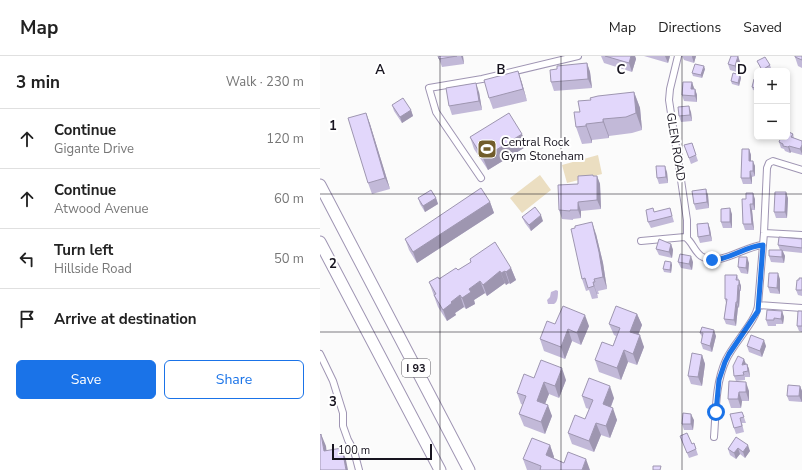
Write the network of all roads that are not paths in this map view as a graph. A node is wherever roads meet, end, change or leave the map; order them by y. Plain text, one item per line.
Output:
1 (578, 56) edge
2 (678, 56) edge
3 (802, 170) edge
4 (481, 178) dead end
5 (320, 185) edge
6 (764, 232) junction
7 (802, 235) edge
8 (687, 238) junction
9 (641, 241) dead end
10 (320, 242) edge
11 (763, 245) junction
12 (758, 305) junction
13 (802, 308) edge
14 (320, 354) edge
15 (714, 437) dead end
16 (359, 470) edge
17 (440, 470) edge
18 (470, 470) edge

1 - 4 street
2 - 8 street, GLEN ROAD
3 - 6 street
5 - 18 highway, I 93
6 - 7 street
6 - 11 street
8 - 9 street
8 - 11 street
10 - 17 highway, I 93
11 - 12 street
12 - 13 street
12 - 15 street
14 - 16 street

